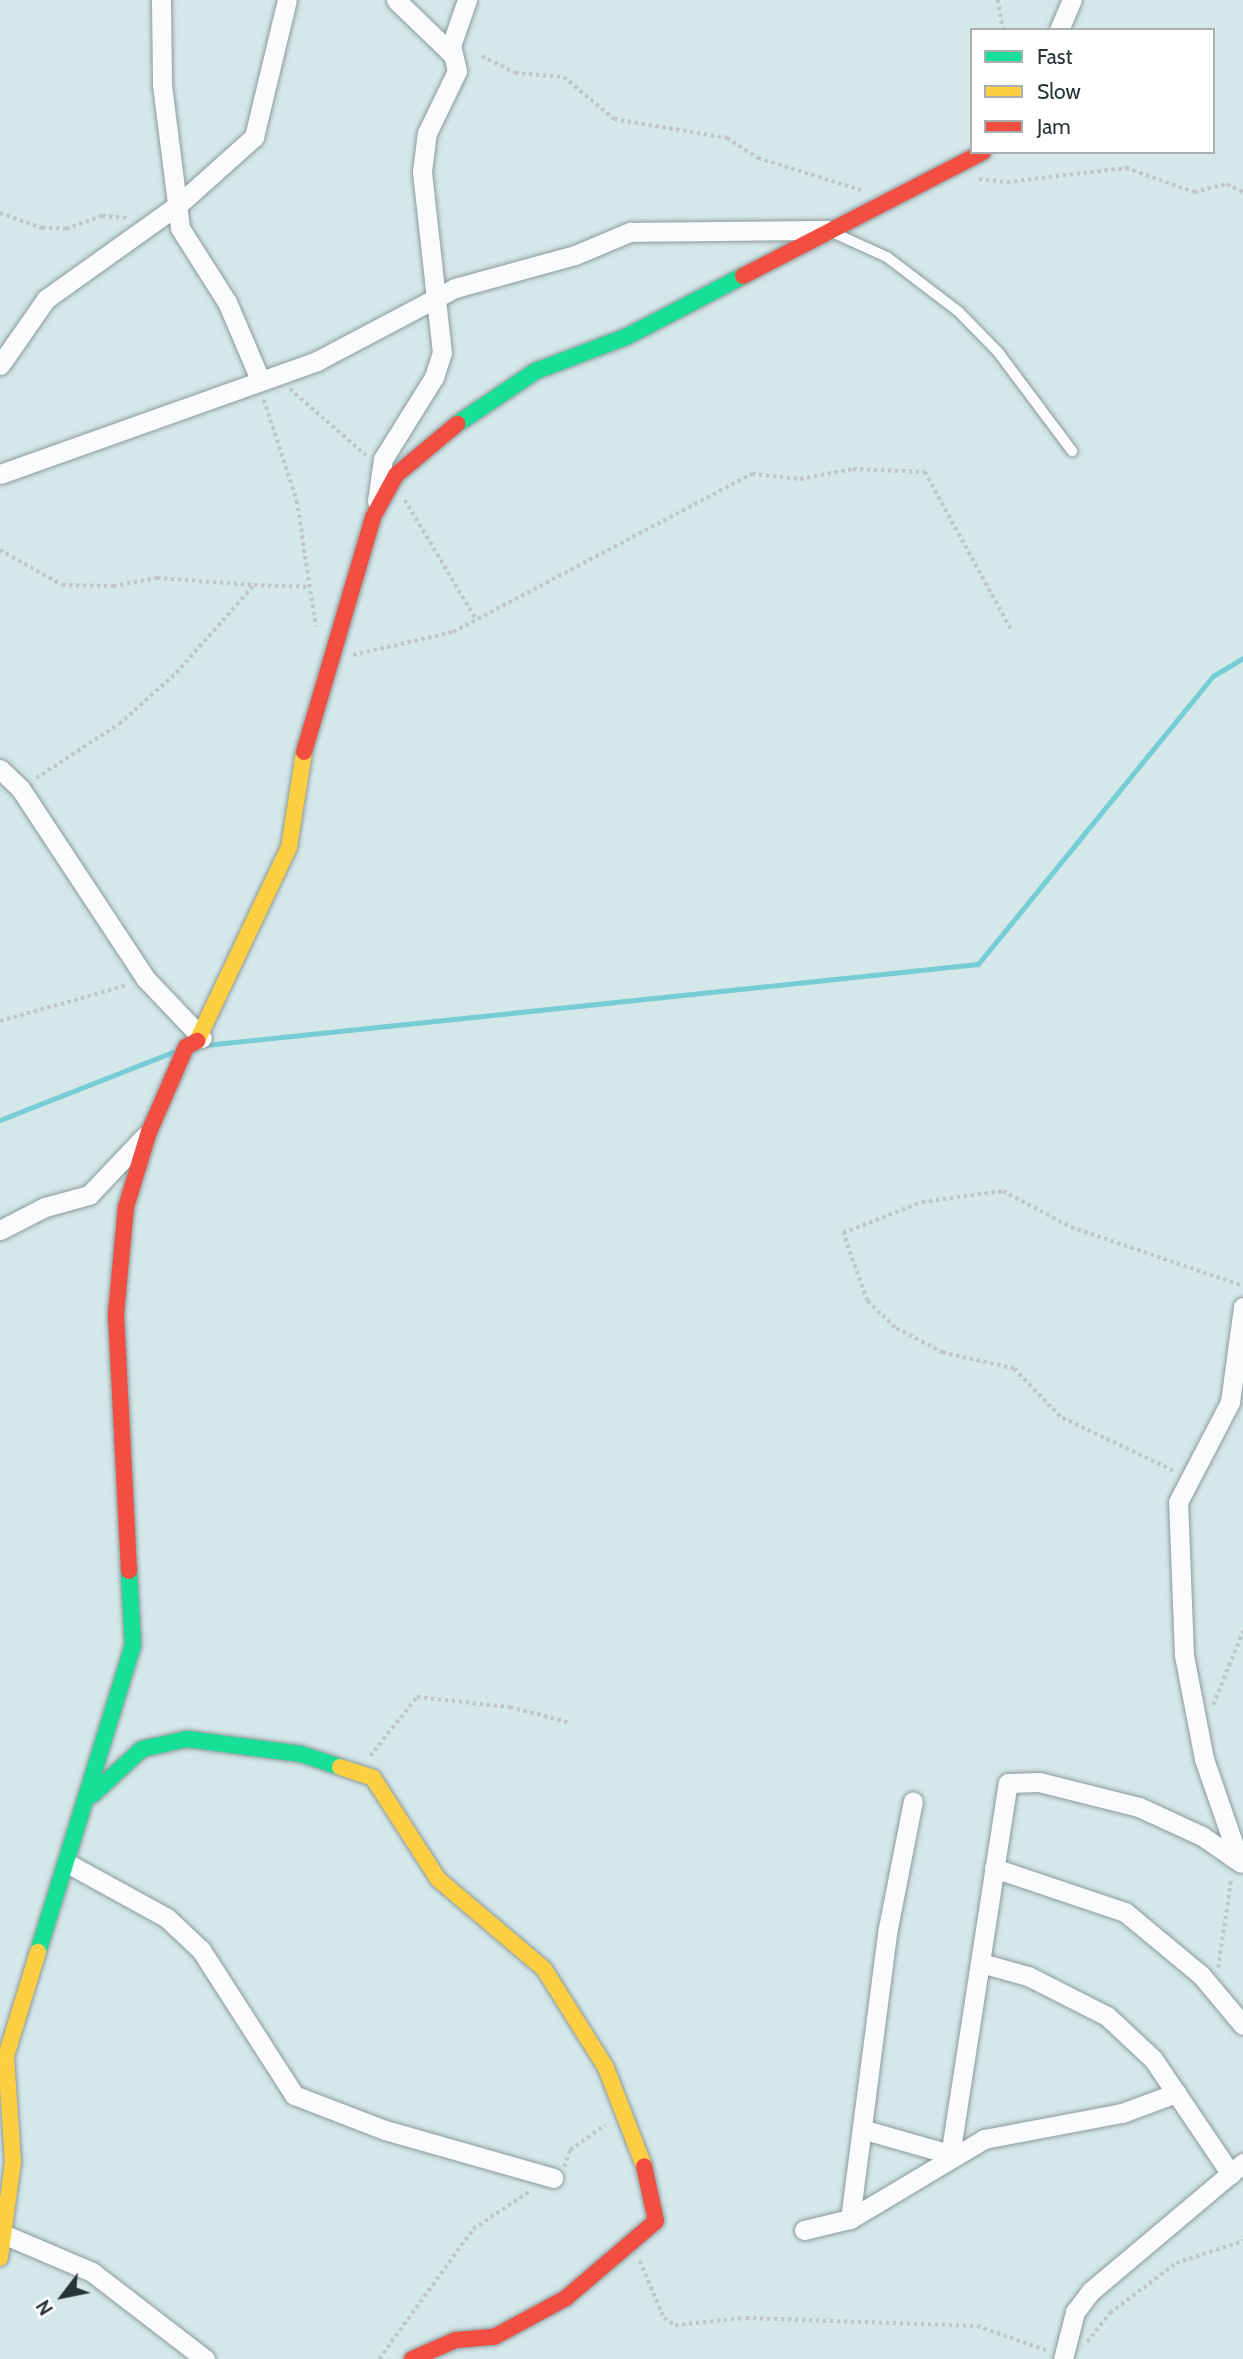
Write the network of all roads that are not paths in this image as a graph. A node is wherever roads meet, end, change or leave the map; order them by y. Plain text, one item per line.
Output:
1 (161, 0) edge
2 (287, 0) edge
3 (396, 0) edge
4 (467, 0) edge
5 (1072, 0) edge
6 (1060, 28) edge
7 (452, 54) junction
8 (979, 154) edge
9 (179, 204) junction
10 (827, 230) junction
11 (436, 297) junction
12 (0, 365) edge
13 (267, 375) junction
14 (1072, 451) dead end
15 (0, 474) edge
16 (375, 512) junction
17 (0, 769) edge
18 (202, 1038) junction
19 (149, 1132) junction
20 (0, 1230) edge
21 (1243, 1307) edge
22 (88, 1800) junction
23 (913, 1801) dead end
24 (67, 1863) junction
25 (1240, 1863) edge
26 (994, 1868) junction
27 (981, 1963) junction
28 (1243, 2025) edge
29 (1177, 2093) junction
30 (865, 2130) junction
31 (950, 2155) junction
32 (1237, 2169) edge
33 (553, 2178) road end
34 (850, 2220) junction
35 (804, 2230) dead end
36 (3, 2234) junction
37 (0, 2258) edge
38 (205, 2359) edge
39 (412, 2359) edge
40 (1063, 2359) edge

1 - 9 street
2 - 9 street
3 - 7 street
4 - 7 street
5 - 6 street
7 - 11 street
8 - 10 street
9 - 12 street
9 - 13 street
10 - 11 street
10 - 14 lane
10 - 16 street
11 - 13 street
11 - 16 street
13 - 15 street
16 - 18 street
17 - 18 street
18 - 19 street
19 - 20 street
19 - 22 street
21 - 25 street
22 - 24 street
22 - 39 street
23 - 30 street
24 - 33 street
24 - 36 street
25 - 26 street
26 - 27 street
26 - 28 street
27 - 29 street
27 - 31 street
29 - 31 street
29 - 32 street
30 - 31 street
30 - 34 street
31 - 34 street
32 - 40 street
34 - 35 street
36 - 37 street
36 - 38 street

